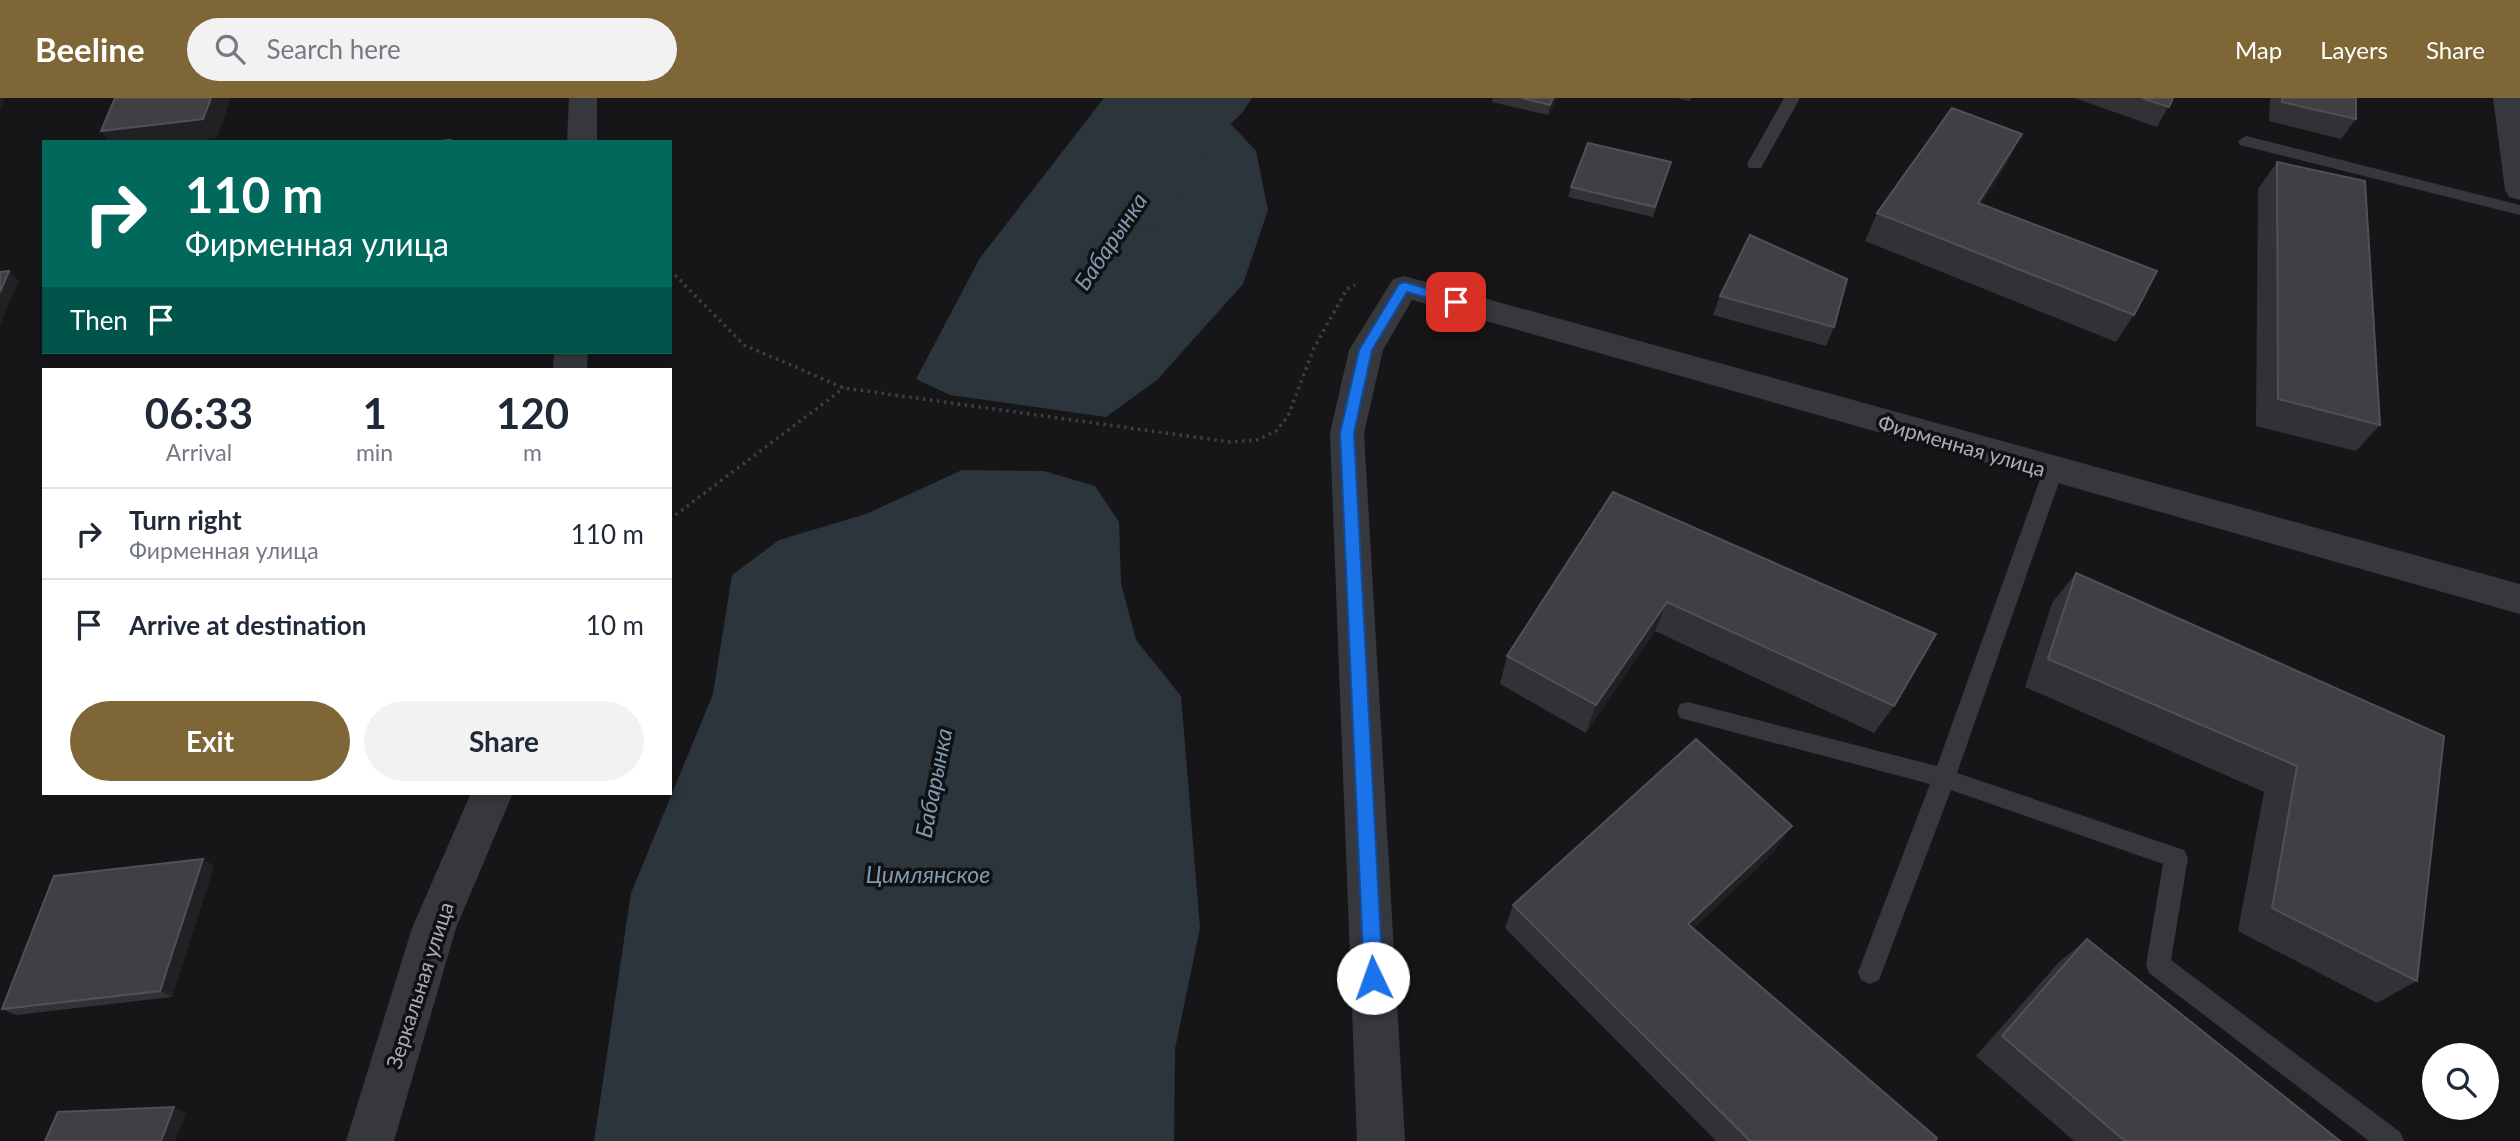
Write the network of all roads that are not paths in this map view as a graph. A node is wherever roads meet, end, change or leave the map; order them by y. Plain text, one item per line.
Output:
1 (583, 98) edge
2 (1793, 98) edge
3 (2507, 98) edge
4 (582, 140) edge
5 (2246, 141) dead end
6 (1755, 164) dead end
7 (2520, 190) edge
8 (2520, 210) edge
9 (2053, 471) junction
10 (2520, 599) edge
11 (1688, 711) dead end
12 (1944, 778) junction
13 (491, 795) edge
14 (1870, 972) dead end
15 (370, 1141) edge
16 (1381, 1141) edge
17 (2391, 1141) edge

1 - 4 street
2 - 6 lane
3 - 7 street
5 - 8 lane
9 - 10 street, Фирменная улица
9 - 12 lane
9 - 16 street, Фирменная улица
11 - 12 lane
12 - 14 lane
12 - 17 lane
13 - 15 street, Зеркальная улица

